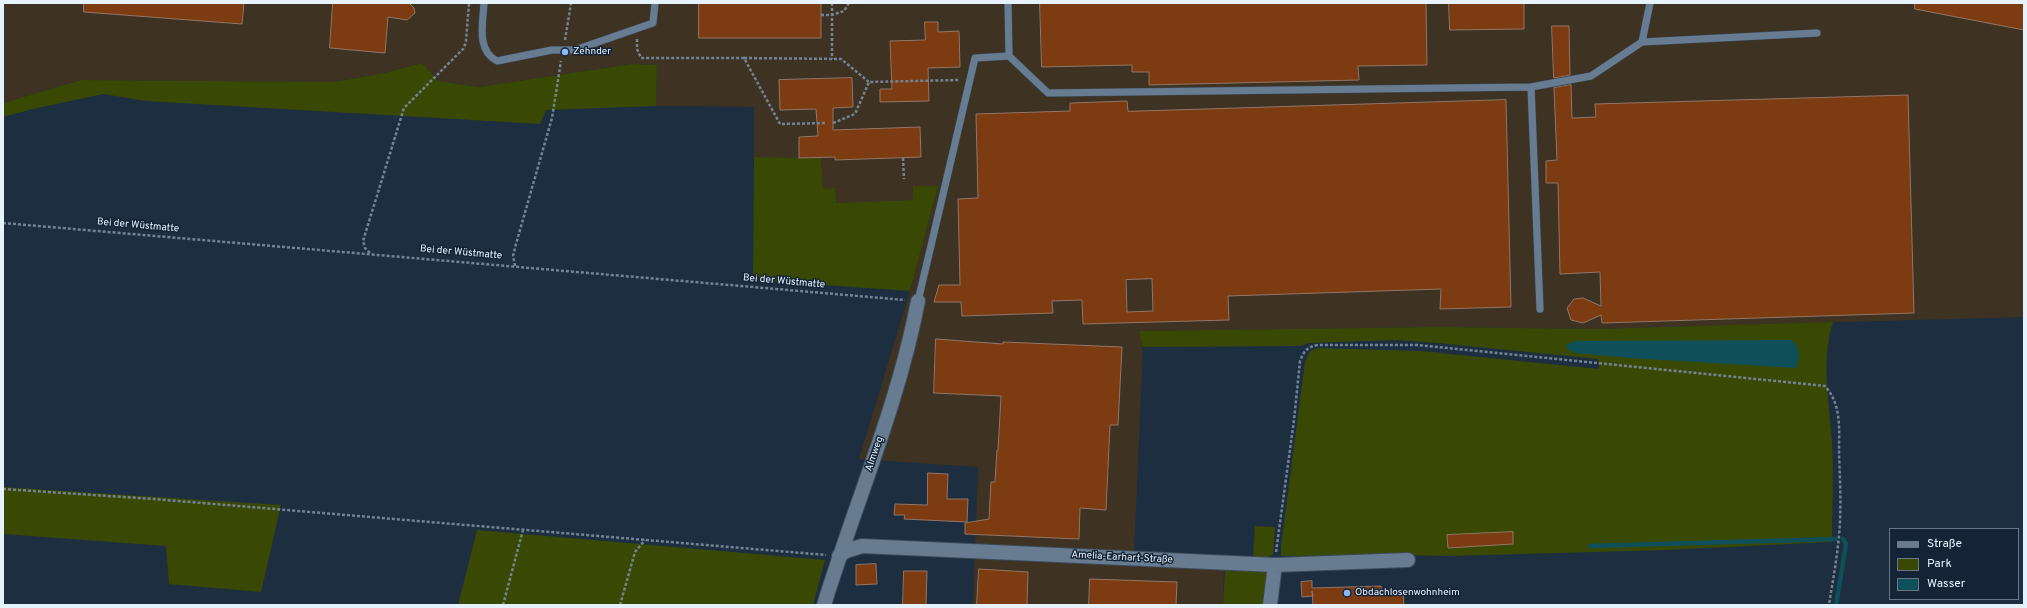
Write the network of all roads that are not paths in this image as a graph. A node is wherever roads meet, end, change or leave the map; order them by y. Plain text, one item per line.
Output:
1 (484, 3) edge
2 (655, 3) edge
3 (1008, 3) edge
4 (1650, 3) edge
5 (1817, 33) dead end
6 (1642, 42) junction
7 (1009, 56) junction
8 (1531, 87) junction
9 (918, 302) joint
10 (1540, 309) dead end
11 (839, 556) junction
12 (1408, 560) dead end
13 (1275, 565) junction
14 (824, 605) edge
15 (1270, 605) edge

1 - 2 lane
3 - 7 lane
4 - 6 lane
5 - 6 lane
6 - 8 lane
7 - 8 lane
7 - 9 lane
8 - 10 lane
9 - 11 street, Almweg
11 - 13 street, Amelia-Earhart-Straße
11 - 14 street, Almweg
12 - 13 street, Amelia-Earhart-Straße
13 - 15 street

